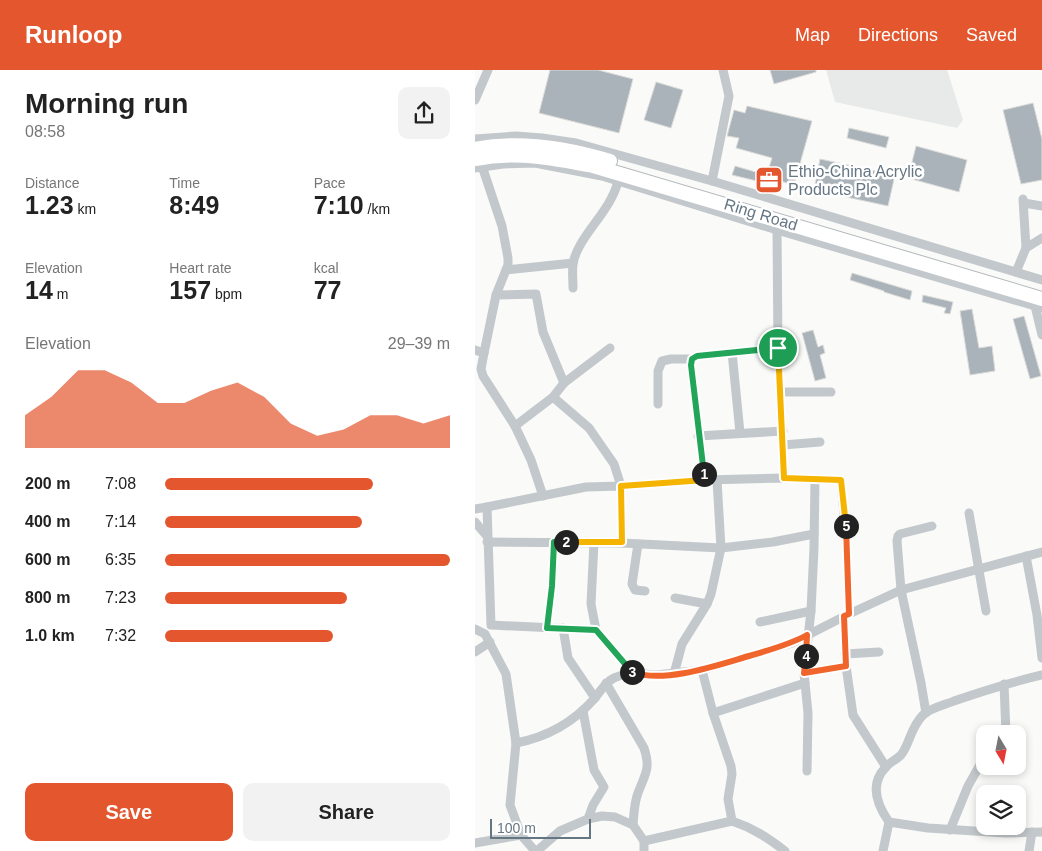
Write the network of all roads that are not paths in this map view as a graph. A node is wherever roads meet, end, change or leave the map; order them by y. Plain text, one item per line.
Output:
1 (488, 70) edge
2 (723, 70) edge
3 (475, 100) edge
4 (475, 139) edge
5 (475, 149) edge
6 (477, 164) edge
7 (619, 181) junction
8 (712, 181) junction
9 (1042, 206) edge
10 (777, 230) junction
11 (1042, 238) edge
12 (1026, 248) junction
13 (573, 263) junction
14 (506, 270) junction
15 (1016, 272) junction
16 (1042, 280) edge
17 (573, 288) dead end
18 (1042, 289) edge
19 (496, 295) junction
20 (1040, 304) edge
21 (1042, 335) edge
22 (610, 348) dead end
23 (778, 348) junction
24 (479, 351) edge
25 (733, 352) junction
26 (692, 359) junction
27 (564, 383) junction
28 (781, 392) junction
29 (831, 392) dead end
30 (553, 397) junction
31 (658, 404) dead end
32 (515, 426) junction
33 (783, 431) junction
34 (740, 434) junction
35 (699, 436) junction
36 (821, 442) dead end
37 (783, 444) junction
38 (784, 478) junction
39 (815, 478) junction
40 (705, 480) junction
41 (717, 480) junction
42 (621, 486) junction
43 (543, 496) junction
44 (487, 507) junction
45 (475, 509) edge
46 (969, 513) dead end
47 (475, 522) edge
48 (932, 526) dead end
49 (814, 534) junction
50 (487, 539) junction
51 (554, 542) junction
52 (594, 542) junction
53 (622, 542) junction
54 (638, 544) junction
55 (721, 548) junction
56 (1042, 552) edge
57 (1027, 556) junction
58 (978, 568) junction
59 (901, 590) junction
60 (645, 591) dead end
61 (675, 598) dead end
62 (707, 604) junction
63 (811, 611) junction
64 (986, 611) dead end
65 (846, 615) junction
66 (760, 622) dead end
67 (491, 625) junction
68 (547, 628) junction
69 (563, 628) junction
70 (475, 629) edge
71 (596, 630) junction
72 (485, 634) junction
73 (807, 635) junction
74 (490, 642) junction
75 (475, 652) edge
76 (879, 652) dead end
77 (845, 654) junction
78 (1042, 658) edge
79 (846, 666) junction
80 (702, 670) junction
81 (633, 673) junction
82 (674, 674) junction
83 (1042, 675) edge
84 (805, 678) junction
85 (606, 683) junction
86 (1004, 684) junction
87 (595, 698) junction
88 (583, 711) junction
89 (713, 713) junction
90 (925, 713) junction
91 (1006, 725) edge
92 (516, 743) junction
93 (886, 767) junction
94 (807, 771) dead end
95 (976, 771) edge
96 (588, 819) junction
97 (732, 821) junction
98 (889, 822) junction
99 (633, 825) junction
100 (950, 830) junction
101 (1031, 832) junction
102 (1042, 832) edge
103 (521, 835) junction
104 (644, 841) junction
105 (475, 843) edge
106 (536, 851) edge
107 (644, 851) edge
108 (785, 851) edge
109 (883, 851) edge
110 (1029, 851) edge

1 - 3 street
2 - 8 street
4 - 8 street
5 - 18 highway, Ring Road
6 - 7 street
6 - 14 street
6 - 20 highway, Ring Road
7 - 10 street
7 - 13 street
8 - 15 street
9 - 12 street
10 - 20 street
10 - 23 street
11 - 12 street
12 - 15 street
13 - 14 street
13 - 17 street
14 - 19 street
15 - 16 street
19 - 24 street
19 - 27 street
20 - 21 street
22 - 27 street
23 - 25 street
23 - 28 street
24 - 32 street
25 - 26 street
25 - 34 street
26 - 31 street
26 - 35 street
27 - 30 street
28 - 29 street
28 - 33 street
30 - 32 street
30 - 42 street
32 - 43 street
33 - 34 street
33 - 37 street
34 - 35 street
35 - 40 street
36 - 37 street
37 - 38 street
38 - 39 street
38 - 41 street
39 - 49 street
39 - 65 street
40 - 41 street
40 - 42 street
41 - 55 street
42 - 43 street
42 - 53 street
43 - 44 street
44 - 45 street
44 - 50 street
46 - 58 street
47 - 50 street
48 - 59 street
49 - 55 street
49 - 63 street
50 - 51 street
50 - 67 street
51 - 52 street
51 - 68 street
52 - 53 street
52 - 71 street
53 - 54 street
54 - 55 street
54 - 60 street
55 - 62 street
56 - 57 street
57 - 58 street
57 - 78 street
58 - 59 street
58 - 64 street
59 - 65 street
59 - 90 street
61 - 62 street
62 - 82 street
63 - 66 street
63 - 73 street
65 - 73 street
65 - 77 street
67 - 68 street
67 - 72 street
68 - 69 street
69 - 71 street
69 - 87 street
70 - 72 street
71 - 81 street
72 - 74 street
73 - 80 street
73 - 84 street
74 - 75 street
74 - 92 street
76 - 77 street
77 - 79 street
79 - 84 street
79 - 93 street
80 - 82 street
80 - 89 street
81 - 82 street
81 - 85 street
83 - 86 street
84 - 89 street
84 - 94 street
85 - 87 street
85 - 99 street
86 - 90 street
86 - 91 street
87 - 88 street
88 - 92 street
88 - 96 street
89 - 97 street
90 - 93 street
92 - 103 street
93 - 98 street
95 - 100 street
96 - 99 street
96 - 106 street
97 - 104 street
97 - 108 street
98 - 100 street
98 - 109 street
99 - 104 street
100 - 101 street
101 - 102 street
101 - 110 street
103 - 105 street
103 - 106 street
104 - 107 street

